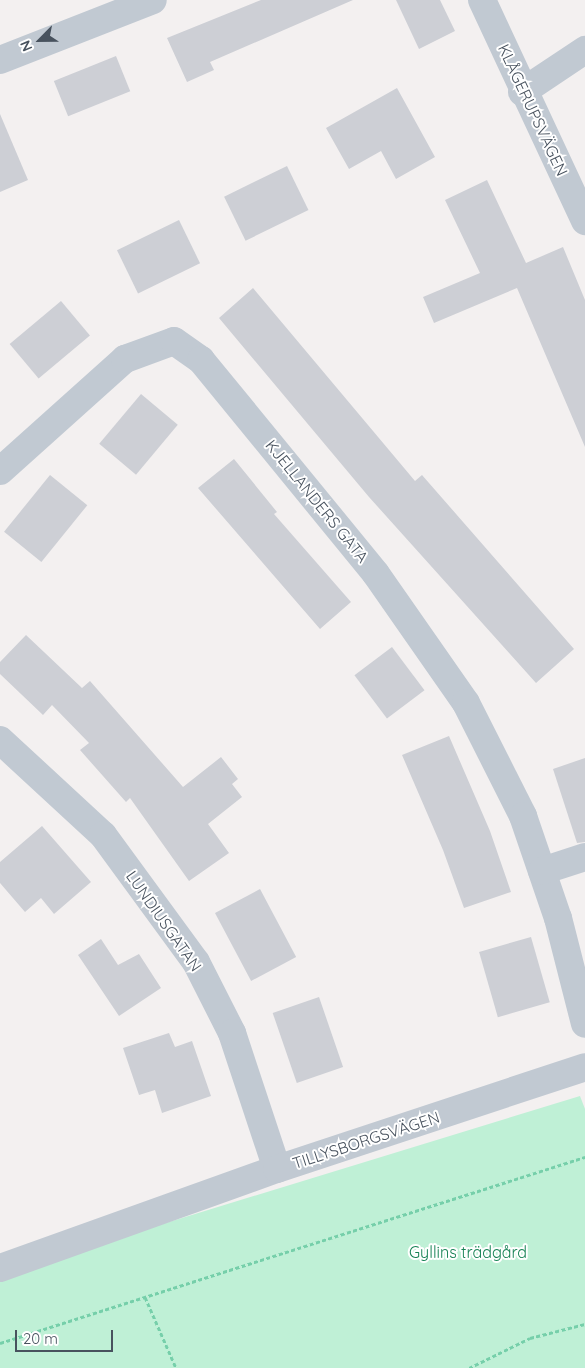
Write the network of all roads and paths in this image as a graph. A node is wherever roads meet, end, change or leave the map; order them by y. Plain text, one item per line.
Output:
1 (153, 0) edge
2 (482, 0) edge
3 (585, 50) edge
4 (0, 60) edge
5 (522, 92) junction
6 (585, 220) edge
7 (0, 471) edge
8 (0, 740) edge
9 (585, 857) edge
10 (542, 872) junction
11 (585, 1024) edge
12 (585, 1067) edge
13 (585, 1156) edge
14 (277, 1169) junction
15 (0, 1268) edge
16 (145, 1297) junction
17 (585, 1324) edge
18 (0, 1343) edge
19 (176, 1368) edge
20 (469, 1368) edge

1 - 4 street
2 - 5 street, KLÅGERUPSVÄGEN
3 - 5 street
5 - 6 street, KLÅGERUPSVÄGEN
7 - 10 street, KJELLANDERS GATA
8 - 14 street, LUNDIUSGATAN
9 - 10 street
10 - 11 street, KJELLANDERS GATA
12 - 14 street, TILLYSBORGSVÄGEN
13 - 16 path
14 - 15 street, TILLYSBORGSVÄGEN
16 - 18 path
16 - 19 path
17 - 20 path

